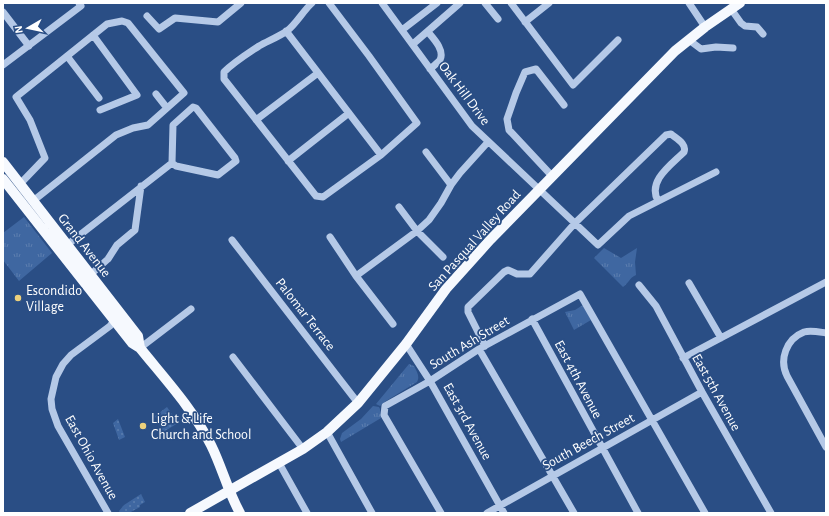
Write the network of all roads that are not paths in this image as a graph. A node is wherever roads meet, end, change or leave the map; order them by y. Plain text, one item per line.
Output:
1 (79, 3) edge
2 (241, 3) edge
3 (312, 3) edge
4 (329, 3) edge
5 (382, 3) edge
6 (437, 3) edge
7 (460, 3) edge
8 (485, 3) edge
9 (511, 3) edge
10 (549, 3) edge
11 (689, 3) edge
12 (740, 3) edge
13 (731, 9) junction
14 (3, 12) edge
15 (148, 16) dead end
16 (498, 19) dead end
17 (524, 22) junction
18 (705, 27) junction
19 (402, 30) junction
20 (286, 31) junction
21 (428, 32) junction
22 (763, 34) dead end
23 (93, 35) junction
24 (618, 40) dead end
25 (689, 40) junction
26 (413, 44) junction
27 (29, 46) junction
28 (733, 48) dead end
29 (67, 56) junction
30 (3, 65) edge
31 (430, 69) junction
32 (318, 73) junction
33 (156, 94) dead end
34 (99, 98) dead end
35 (564, 105) dead end
36 (167, 108) junction
37 (100, 110) dead end
38 (349, 114) junction
39 (256, 120) junction
40 (488, 142) junction
41 (426, 152) dead end
42 (381, 155) junction
43 (288, 160) junction
44 (3, 162) edge
45 (172, 163) junction
46 (716, 172) dead end
47 (552, 176) junction
48 (3, 179) edge
49 (20, 184) junction
50 (451, 185) junction
51 (141, 186) junction
52 (539, 190) junction
53 (33, 201) junction
54 (658, 201) junction
55 (399, 207) dead end
56 (575, 223) junction
57 (417, 231) junction
58 (330, 236) dead end
59 (232, 240) dead end
60 (67, 245) junction
61 (444, 257) dead end
62 (90, 275) junction
63 (356, 276) junction
64 (826, 282) edge
65 (688, 283) dead end
66 (639, 285) dead end
67 (191, 309) dead end
68 (532, 320) junction
69 (114, 321) junction
70 (393, 324) dead end
71 (826, 333) edge
72 (721, 338) junction
73 (406, 344) junction
74 (482, 347) junction
75 (140, 348) junction
76 (233, 356) dead end
77 (683, 358) junction
78 (430, 381) junction
79 (702, 392) junction
80 (358, 403) junction
81 (652, 421) junction
82 (327, 432) junction
83 (826, 447) edge
84 (303, 449) junction
85 (602, 449) junction
86 (279, 463) junction
87 (553, 476) junction
88 (230, 490) junction
89 (500, 506) junction
90 (108, 513) edge
91 (190, 513) edge
92 (240, 513) edge
93 (307, 513) edge
94 (372, 513) edge
95 (441, 513) edge
96 (487, 513) edge
97 (504, 513) edge
98 (574, 513) edge
99 (638, 513) edge
100 (705, 513) edge
101 (771, 513) edge

1 - 27 street
2 - 15 street
3 - 20 street
4 - 42 street
5 - 19 street, Oak Hill Drive
6 - 19 street
7 - 21 street
8 - 16 street
9 - 17 street
10 - 17 street
11 - 18 street
12 - 13 main road, San Pasqual Valley Road
13 - 18 main road, San Pasqual Valley Road
13 - 22 street
14 - 27 street
17 - 24 street
18 - 25 main road, San Pasqual Valley Road
19 - 26 street, Oak Hill Drive
20 - 32 street
20 - 39 street
21 - 26 street
21 - 31 street
23 - 29 street
23 - 36 street
23 - 37 street
25 - 28 street
25 - 47 main road, San Pasqual Valley Road
26 - 31 street, Oak Hill Drive
27 - 30 street
29 - 34 street
29 - 49 street
31 - 40 street, Oak Hill Drive
32 - 38 street
32 - 39 street
33 - 36 street
35 - 47 street
36 - 53 street
38 - 42 street
38 - 43 street
39 - 43 street
40 - 50 street
40 - 52 street, Oak Hill Drive
41 - 50 street
42 - 43 street
44 - 49 main road, Grand Avenue
45 - 45 street
45 - 51 street
46 - 54 street
47 - 52 main road, San Pasqual Valley Road
48 - 69 main road, Grand Avenue
49 - 53 main road, Grand Avenue
50 - 57 street
51 - 60 street
51 - 62 street
52 - 56 street
52 - 73 main road, San Pasqual Valley Road
53 - 60 main road, Grand Avenue
54 - 56 street
54 - 56 street
55 - 57 street
56 - 74 street
57 - 61 street
57 - 63 street
58 - 63 street
59 - 80 street, Palomar Terrace
60 - 62 main road, Grand Avenue
62 - 75 main road, Grand Avenue
63 - 70 street
64 - 72 street
65 - 72 street
66 - 77 street, East 5th Avenue
67 - 75 street
68 - 74 street, South Ash Street
68 - 81 street, South Ash Street
68 - 85 street, East 4th Avenue
69 - 75 main road, Grand Avenue
69 - 90 street, East Ohio Avenue
71 - 83 street
72 - 77 street
73 - 78 street, East 3rd Avenue
73 - 80 main road, San Pasqual Valley Road
74 - 78 street, South Ash Street
74 - 87 street
75 - 88 main road, Grand Avenue
76 - 84 street
77 - 79 street, East 5th Avenue
78 - 89 street, East 3rd Avenue
78 - 95 street, South Ash Street
79 - 81 street, South Beech Street
79 - 101 street, East 5th Avenue
80 - 82 main road, San Pasqual Valley Road
81 - 85 street, South Beech Street
81 - 100 street
82 - 84 main road, San Pasqual Valley Road
82 - 94 street
84 - 86 main road, San Pasqual Valley Road
85 - 87 street, South Beech Street
85 - 99 street, East 4th Avenue
86 - 88 main road, San Pasqual Valley Road
86 - 93 street
87 - 89 street, South Beech Street
87 - 98 street
88 - 91 main road, San Pasqual Valley Road
88 - 92 main road, Grand Avenue
89 - 96 street, South Beech Street
89 - 97 street, East 3rd Avenue

